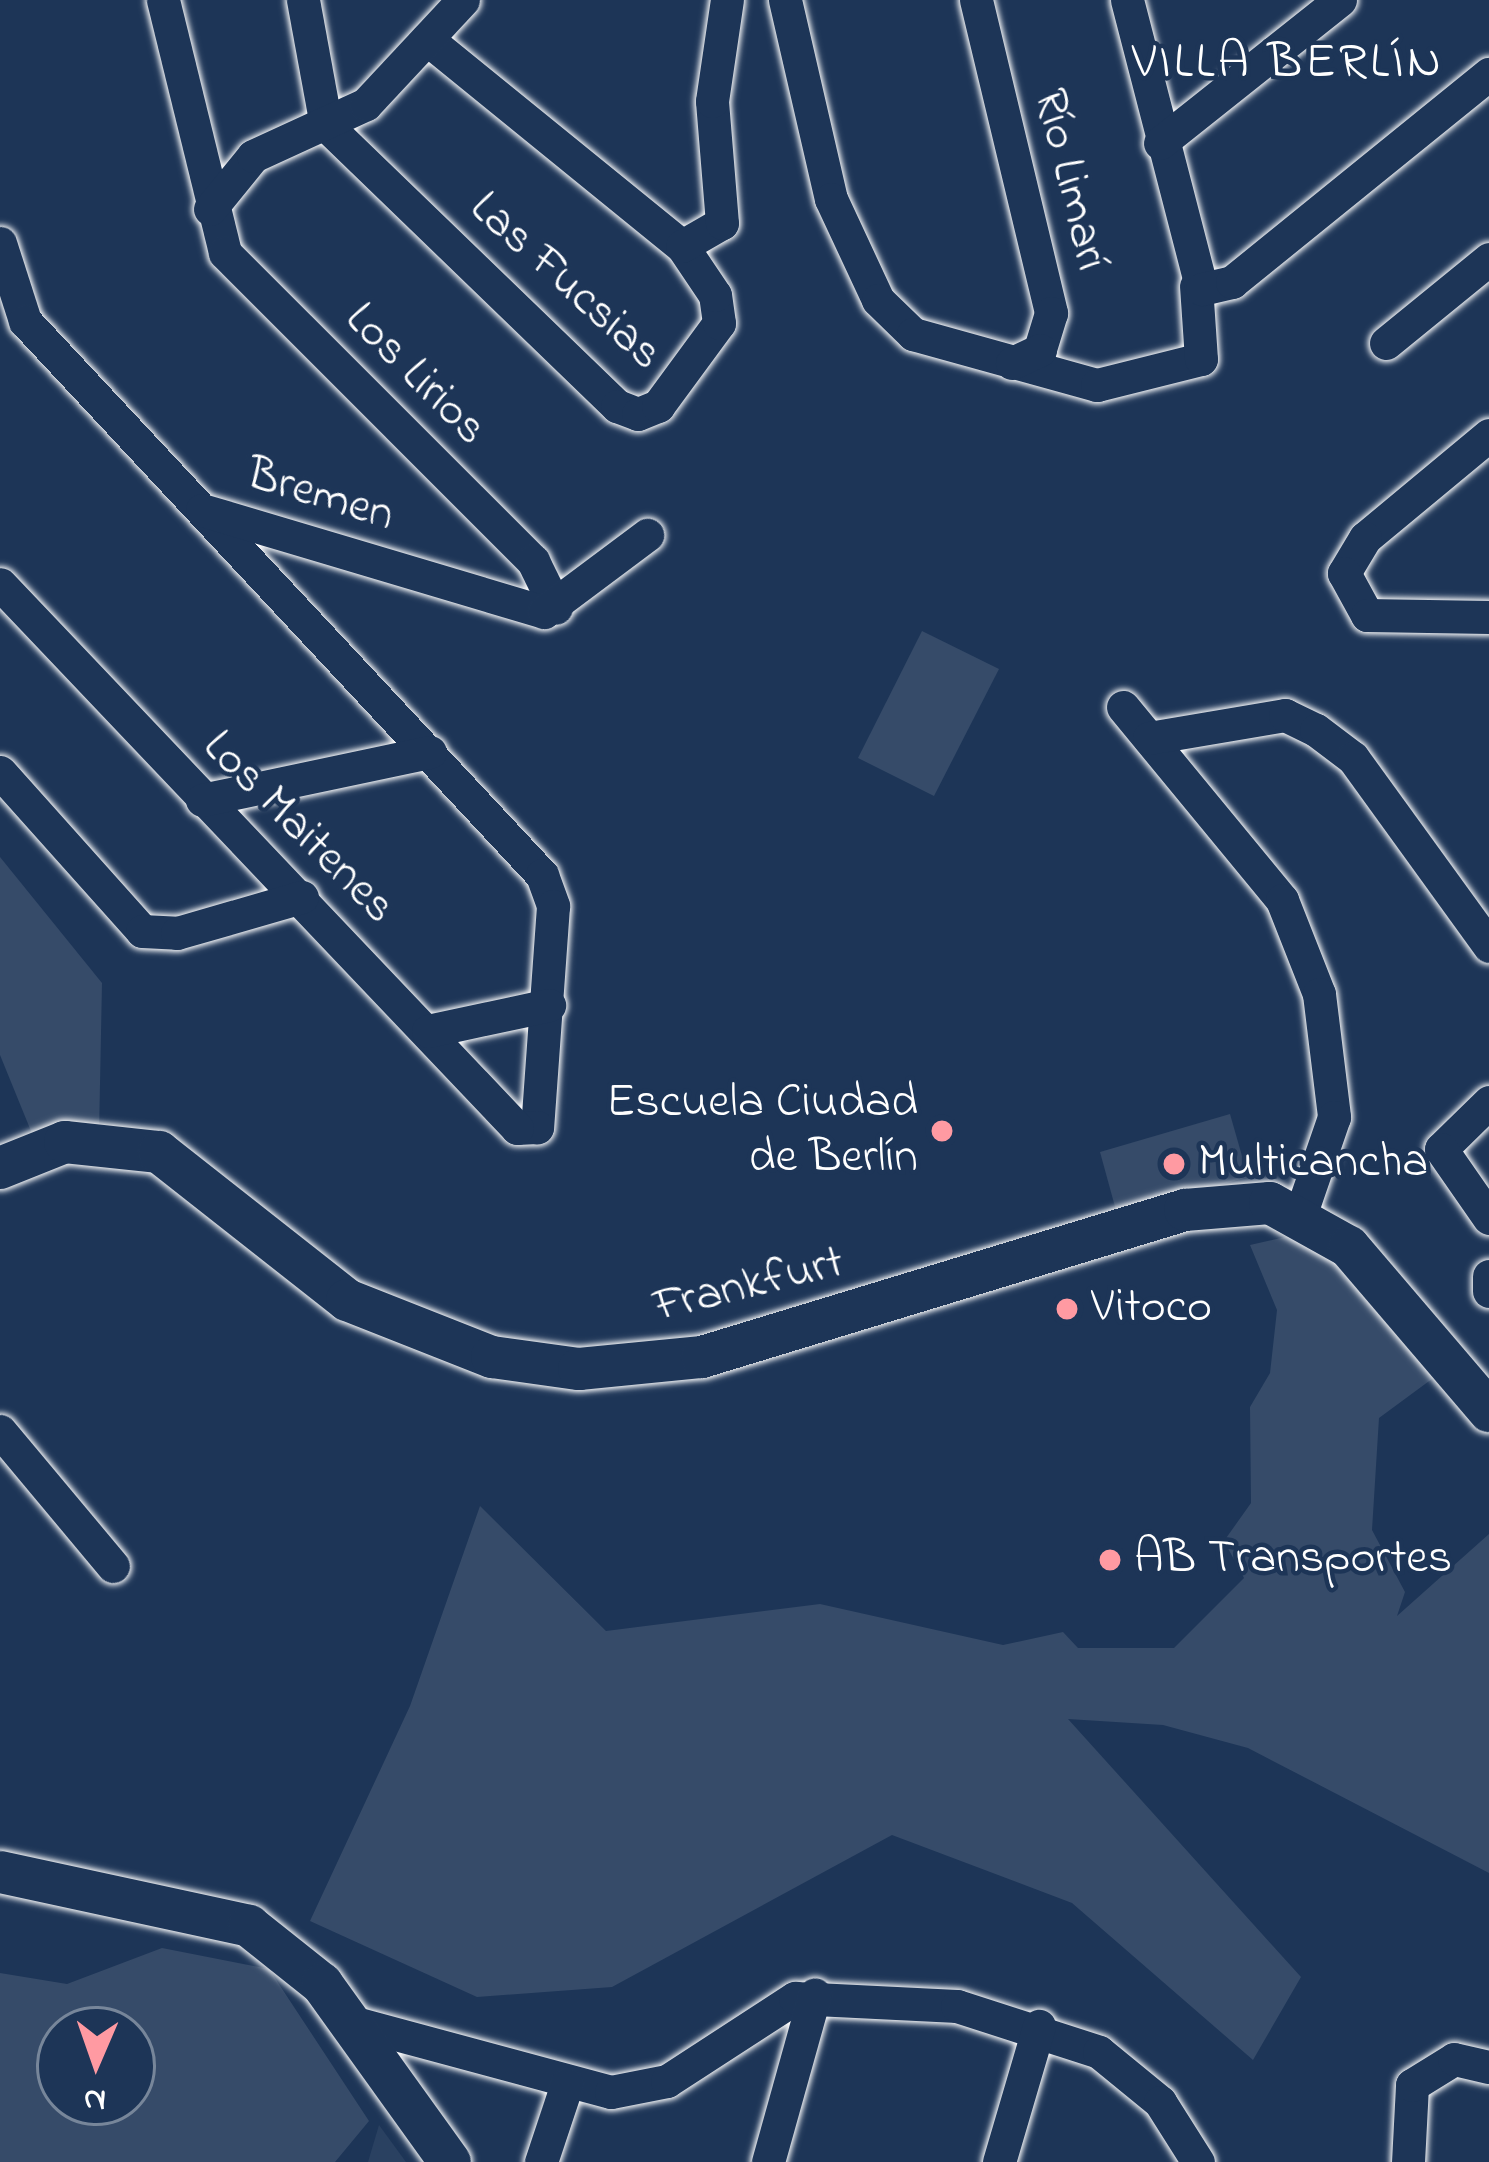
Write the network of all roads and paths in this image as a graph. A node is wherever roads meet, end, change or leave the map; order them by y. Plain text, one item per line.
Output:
1 (163, 0) edge
2 (303, 0) edge
3 (727, 0) edge
4 (785, 0) edge
5 (976, 0) edge
6 (1127, 0) edge
7 (1340, 0) edge
8 (460, 1) edge
9 (427, 39) junction
10 (1489, 74) edge
11 (310, 130) junction
12 (1160, 143) junction
13 (195, 154) junction
14 (209, 209) junction
15 (0, 243) edge
16 (682, 246) junction
17 (1489, 260) edge
18 (1194, 283) junction
19 (1386, 344) dead end
20 (1012, 363) junction
21 (1489, 435) edge
22 (200, 509) junction
23 (647, 535) dead end
24 (0, 584) edge
25 (556, 608) junction
26 (1489, 617) edge
27 (1123, 707) dead end
28 (1149, 738) junction
29 (430, 752) junction
30 (0, 772) edge
31 (202, 800) junction
32 (302, 897) junction
33 (1489, 946) edge
34 (549, 1005) junction
35 (428, 1031) junction
36 (1489, 1102) edge
37 (0, 1168) edge
38 (1301, 1213) junction
39 (1489, 1218) edge
40 (1489, 1276) edge
41 (1489, 1291) edge
42 (1489, 1411) edge
43 (0, 1431) edge
44 (113, 1566) dead end
45 (0, 1872) edge
46 (815, 1994) junction
47 (356, 2023) junction
48 (1039, 2026) junction
49 (1489, 2067) edge
50 (567, 2084) junction
51 (450, 2162) edge
52 (541, 2162) edge
53 (768, 2162) edge
54 (999, 2162) edge
55 (1198, 2162) edge
56 (1408, 2162) edge

1 - 13 street, Los Lirios
2 - 11 street
3 - 16 street
4 - 20 street
5 - 20 street, Río Limarí
6 - 12 street
7 - 12 street
8 - 9 street
9 - 11 street
9 - 16 street
10 - 18 street
11 - 13 street
11 - 14 street
11 - 16 street, Las Fucsias
12 - 18 street
13 - 14 street, Los Lirios
14 - 25 street, Los Lirios
15 - 22 street, Bremen
17 - 19 street
18 - 20 street
21 - 26 street
22 - 25 street, Bremen
22 - 29 street
23 - 25 street
24 - 31 street, Los Maitenes
27 - 28 street
28 - 33 street
28 - 38 street
29 - 31 street
29 - 34 street
30 - 32 street
31 - 32 street, Los Maitenes
32 - 35 street, Los Maitenes
34 - 35 street
34 - 35 street, Los Maitenes
36 - 39 street
37 - 38 street, Frankfurt
38 - 42 street, Frankfurt
40 - 41 street
43 - 44 street
45 - 47 street
46 - 48 street
46 - 50 street
46 - 53 street
47 - 50 street
47 - 51 street
48 - 54 street
48 - 55 street
49 - 56 street
50 - 52 street

